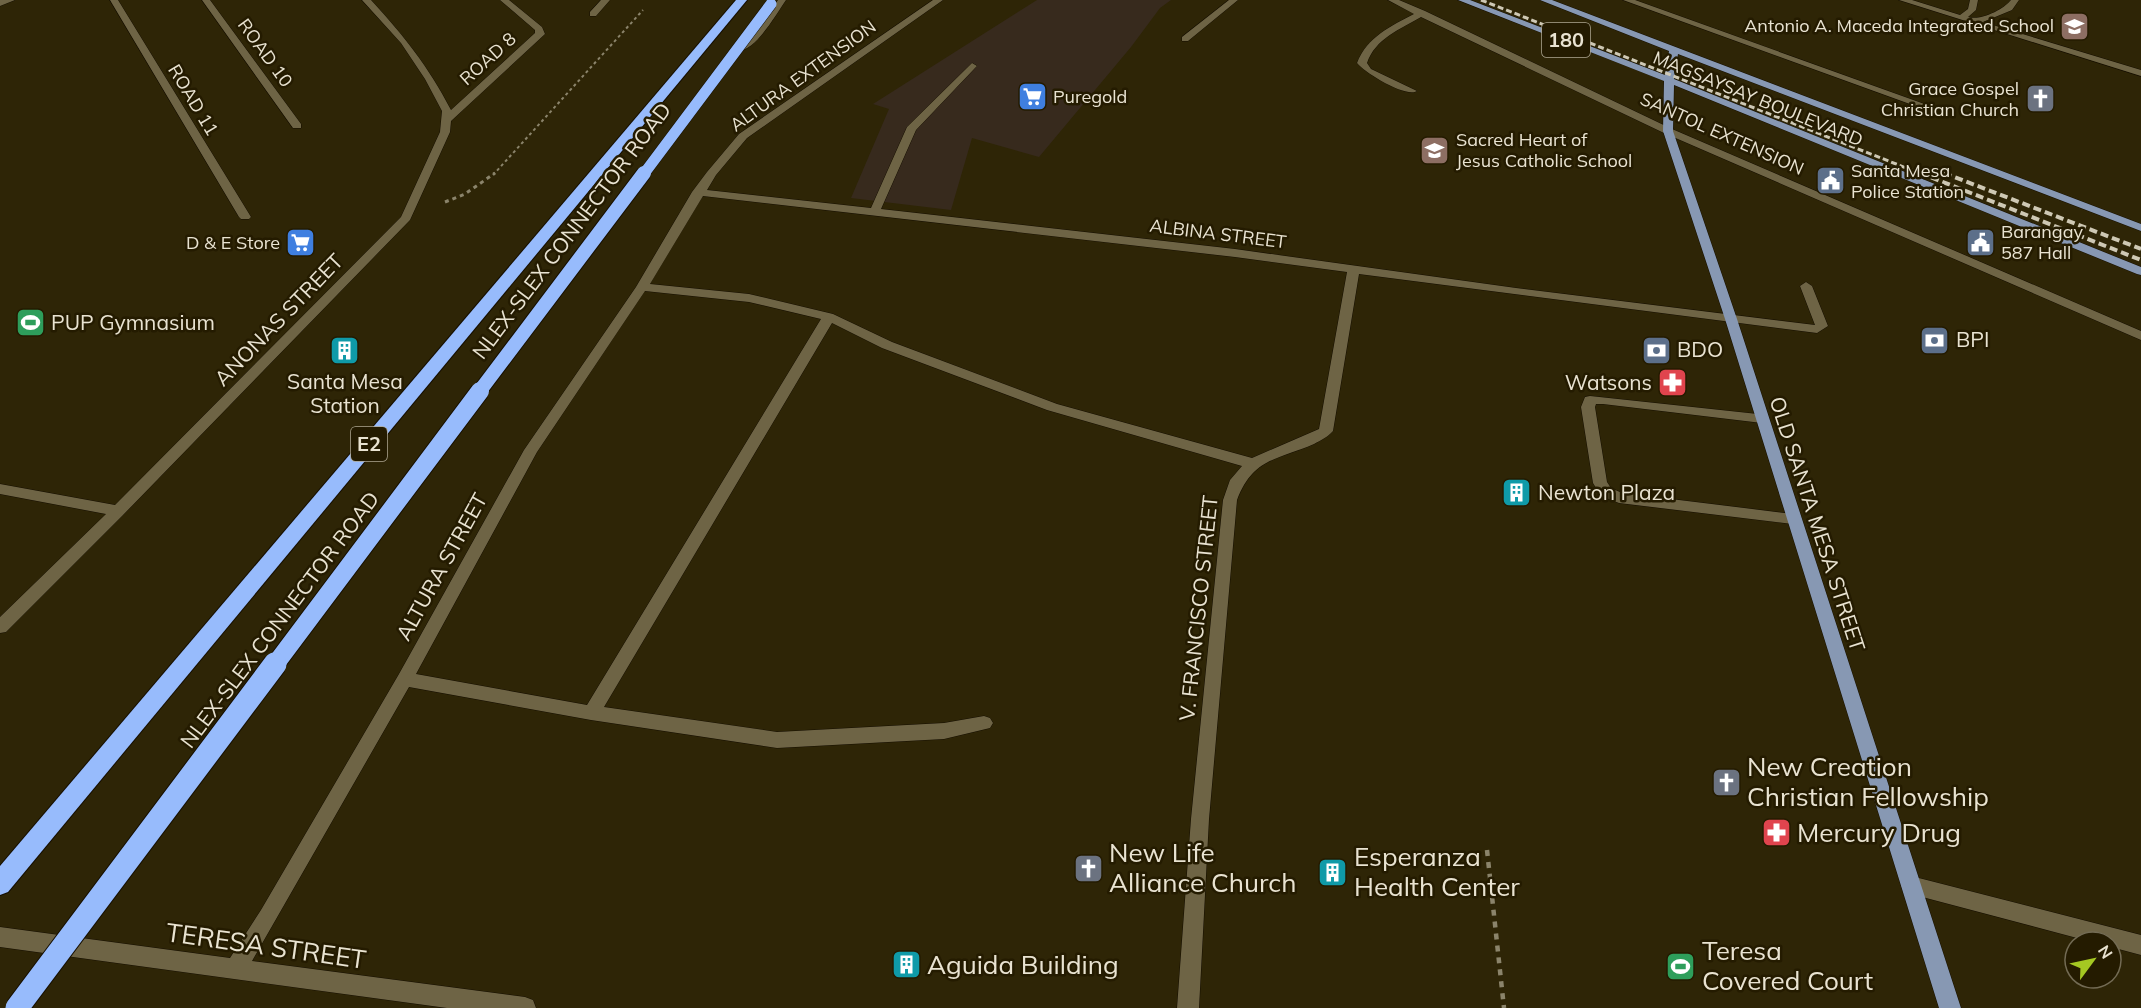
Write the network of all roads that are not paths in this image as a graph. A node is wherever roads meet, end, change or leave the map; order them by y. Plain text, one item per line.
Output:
1 (11, 0) edge
2 (114, 0) edge
3 (206, 0) edge
4 (366, 0) edge
5 (504, 0) edge
6 (606, 0) edge
7 (775, 0) edge
8 (782, 0) edge
9 (939, 0) edge
10 (1234, 0) edge
11 (1392, 0) edge
12 (1462, 0) edge
13 (1544, 0) edge
14 (1627, 0) edge
15 (1903, 0) edge
16 (1974, 0) edge
17 (2015, 0) edge
18 (740, 2) edge
19 (0, 3) edge
20 (593, 14) dead end
21 (1422, 14) junction
22 (1961, 18) junction
23 (1975, 22) junction
24 (1185, 39) dead end
25 (1674, 50) junction
26 (972, 66) dead end
27 (2141, 73) edge
28 (1669, 80) junction
29 (714, 81) junction
30 (1412, 91) dead end
31 (1925, 106) dead end
32 (447, 119) junction
33 (297, 126) dead end
34 (1668, 130) junction
35 (655, 156) dead end
36 (698, 192) junction
37 (875, 211) junction
38 (244, 217) dead end
39 (2141, 228) edge
40 (1354, 269) junction
41 (2141, 271) edge
42 (1806, 286) dead end
43 (642, 287) junction
44 (829, 317) junction
45 (1731, 320) junction
46 (2141, 336) edge
47 (1762, 417) junction
48 (1254, 464) junction
49 (0, 489) edge
50 (118, 511) junction
51 (1793, 519) junction
52 (0, 627) edge
53 (405, 679) junction
54 (591, 712) junction
55 (984, 723) dead end
56 (0, 884) edge
57 (1911, 885) junction
58 (0, 937) edge
59 (2141, 945) edge
60 (234, 970) junction
61 (17, 1008) edge
62 (525, 1008) edge
63 (1188, 1008) edge
64 (1950, 1008) edge

1 - 19 street
2 - 38 street, ROAD 11
3 - 33 street, ROAD 10
4 - 32 street
5 - 32 street, ROAD 8
6 - 20 street
7 - 29 highway, NLEX-SLEX CONNECTOR ROAD, bridge
8 - 29 street
9 - 36 street, ALTURA EXTENSION
10 - 24 street
11 - 21 street, SANTOL EXTENSION
12 - 28 main road, MAGSAYSAY BOULEVARD / 180
13 - 25 main road, MAGSAYSAY BOULEVARD / 180
14 - 31 street
15 - 22 street
16 - 22 street
17 - 23 street
18 - 56 highway, NLEX-SLEX CONNECTOR ROAD / E2
21 - 30 street
21 - 34 street, SANTOL EXTENSION
22 - 23 street
23 - 27 street
25 - 28 main road, OLD SANTA MESA STREET
25 - 39 main road, MAGSAYSAY BOULEVARD / 180
26 - 37 street
28 - 34 main road, OLD SANTA MESA STREET
28 - 41 main road, MAGSAYSAY BOULEVARD / 180
29 - 35 street
29 - 61 highway, NLEX-SLEX CONNECTOR ROAD, bridge
32 - 50 street, ANONAS STREET
34 - 45 main road, OLD SANTA MESA STREET
34 - 46 street, SANTOL EXTENSION
36 - 37 street, ALBINA STREET
36 - 43 street, ALTURA STREET
37 - 40 street, ALBINA STREET
40 - 45 street, ALBINA STREET
40 - 48 street, V. FRANCISCO STREET
42 - 45 street, ALBINA STREET
43 - 44 street
43 - 53 street, ALTURA STREET
44 - 48 street
44 - 54 street
45 - 47 main road, OLD SANTA MESA STREET
47 - 51 main road, OLD SANTA MESA STREET
47 - 51 street
48 - 63 street, V. FRANCISCO STREET
49 - 50 street
50 - 52 street, ANONAS STREET
51 - 57 main road, OLD SANTA MESA STREET
53 - 54 street
53 - 60 street, ALTURA STREET
54 - 55 street
57 - 59 street
57 - 64 main road, OLD SANTA MESA STREET
58 - 60 street, TERESA STREET
60 - 62 street, TERESA STREET

